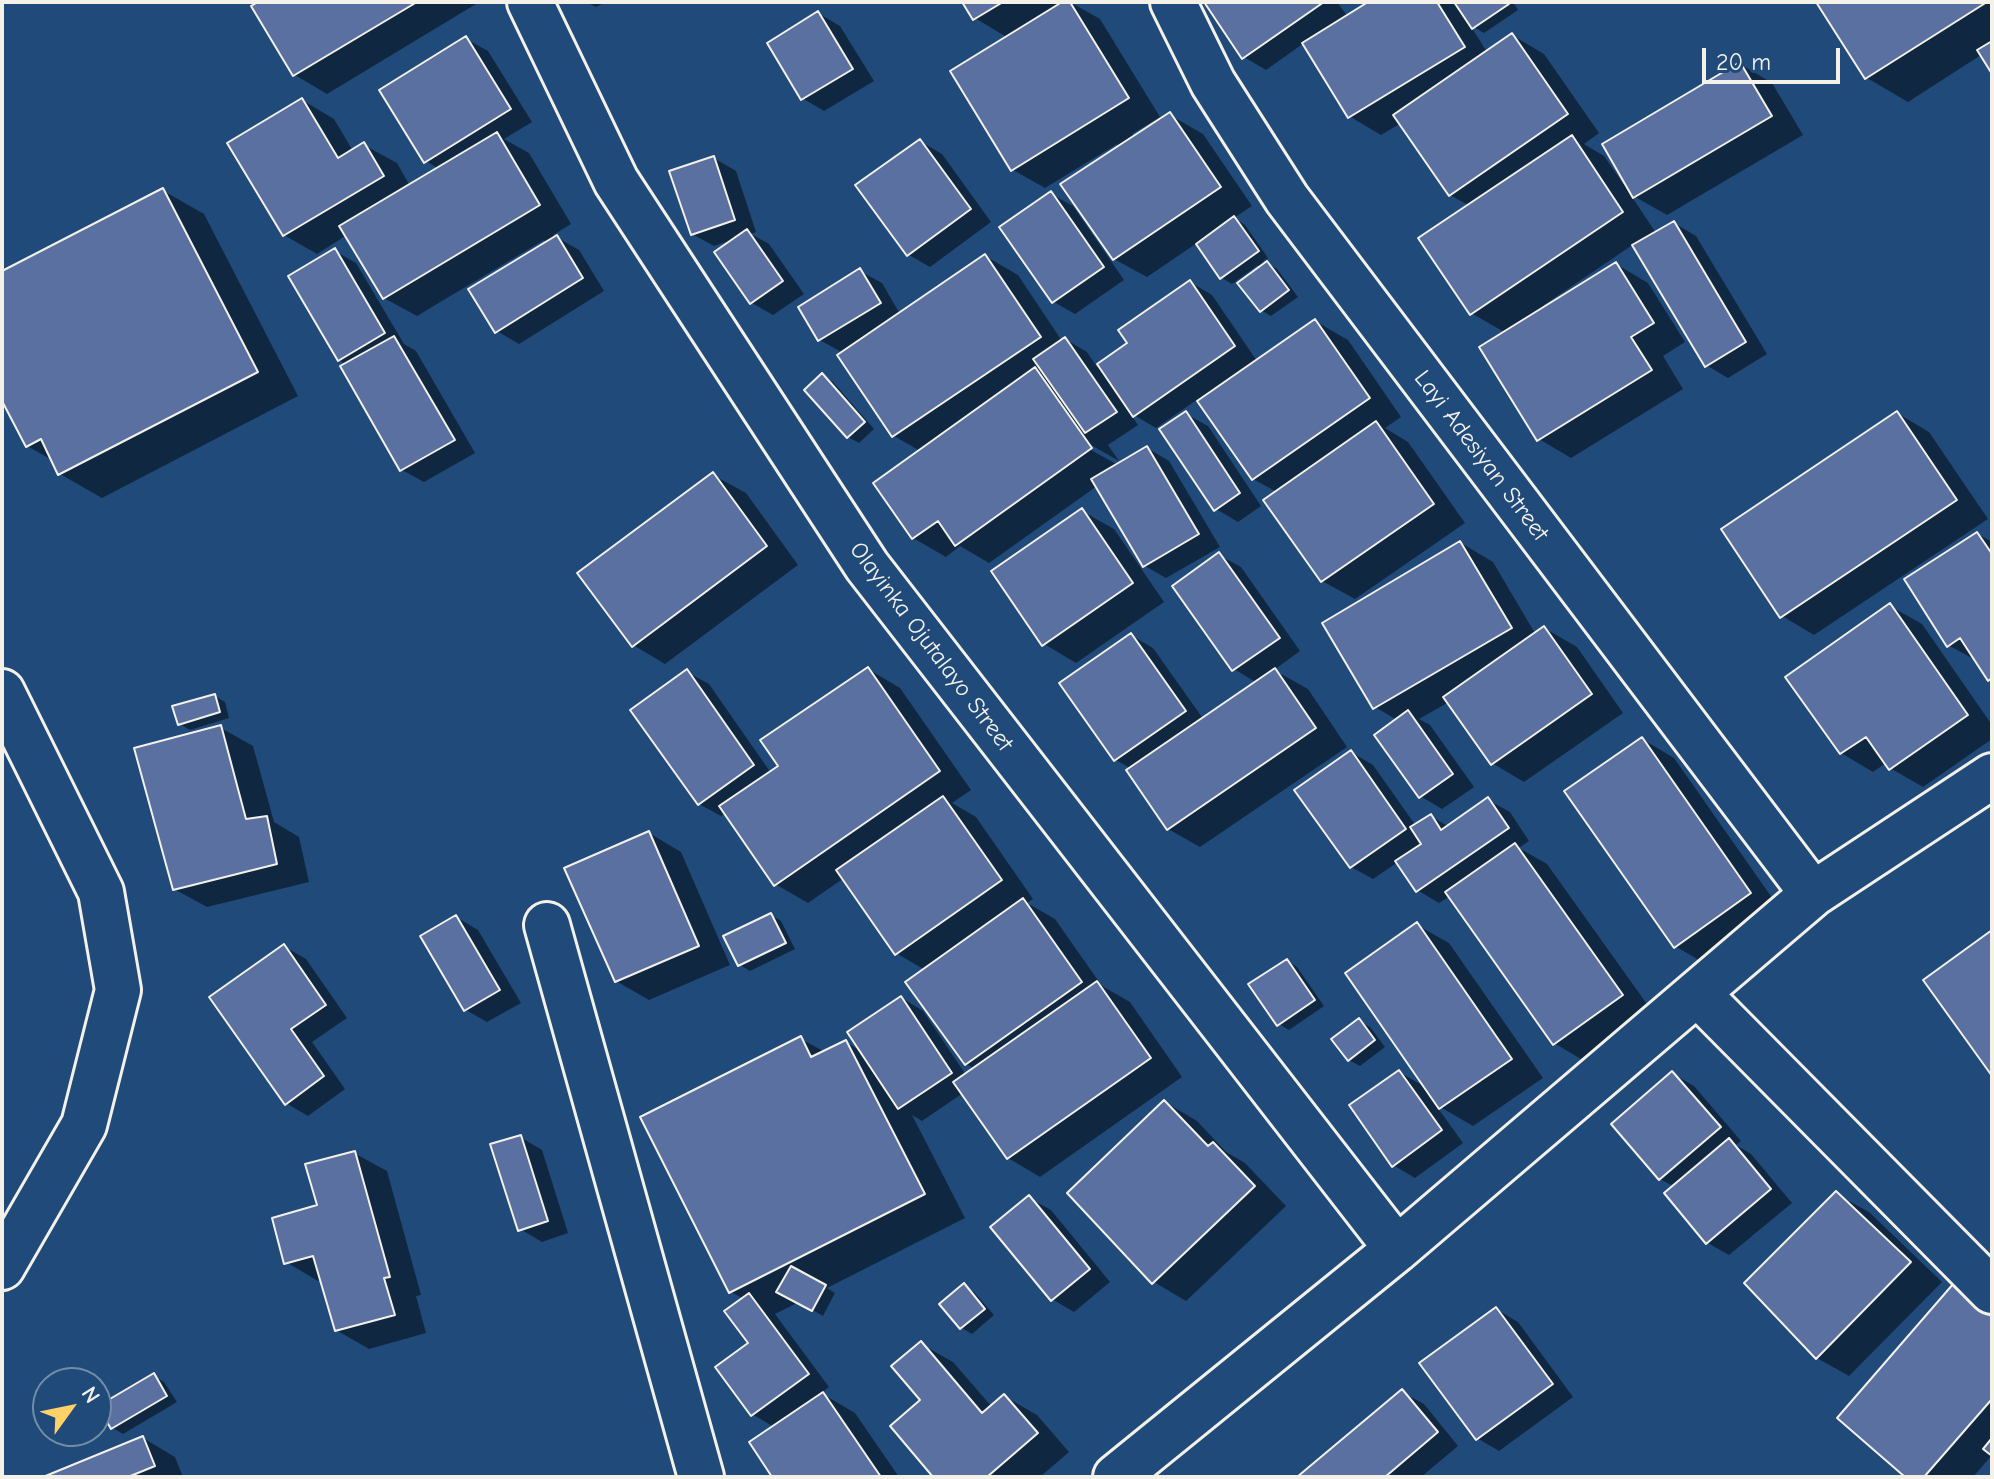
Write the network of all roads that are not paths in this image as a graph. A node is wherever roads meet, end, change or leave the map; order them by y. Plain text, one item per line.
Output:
1 (530, 2) edge
2 (1173, 2) edge
3 (2, 692) edge
4 (1990, 782) edge
5 (1813, 894) junction
6 (547, 925) dead end
7 (1697, 993) junction
8 (1397, 1249) junction
9 (2, 1267) edge
10 (1992, 1291) edge
11 (701, 1477) edge
12 (1116, 1477) edge

1 - 8 street, Olayinka Ojutalayo Street
2 - 5 street, Layi Adesiyan Street
3 - 9 street
4 - 5 street
5 - 7 street
6 - 11 street
7 - 8 street
7 - 10 street
8 - 12 street

